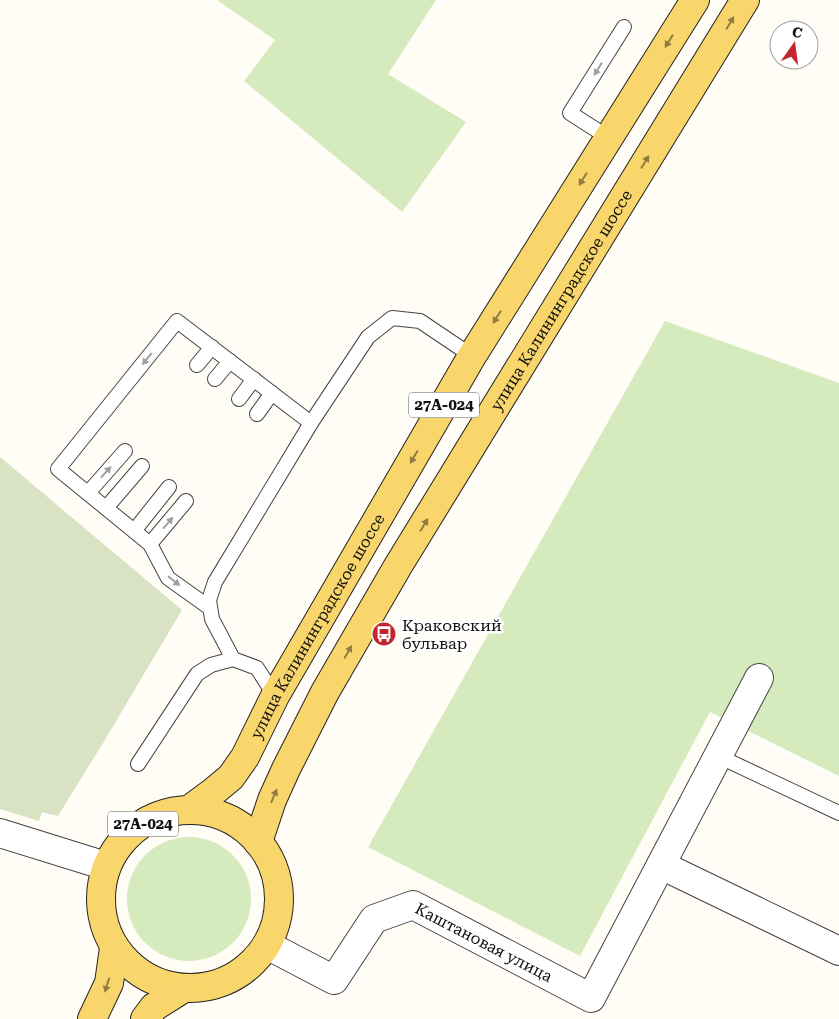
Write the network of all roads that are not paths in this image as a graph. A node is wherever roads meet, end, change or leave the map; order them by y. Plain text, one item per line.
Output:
1 (694, 0) edge
2 (745, 0) edge
3 (624, 27) dead end
4 (609, 138) junction
5 (212, 348) junction
6 (472, 356) junction
7 (230, 361) junction
8 (197, 365) dead end
9 (254, 379) junction
10 (215, 380) dead end
11 (272, 393) junction
12 (239, 399) dead end
13 (257, 414) dead end
14 (311, 423) junction
15 (125, 451) dead end
16 (142, 466) dead end
17 (169, 487) dead end
18 (88, 493) junction
19 (186, 501) dead end
20 (106, 508) junction
21 (134, 531) junction
22 (150, 544) junction
23 (210, 608) junction
24 (234, 659) junction
25 (759, 678) dead end
26 (275, 696) junction
27 (718, 756) junction
28 (138, 764) dead end
29 (194, 806) junction
30 (839, 813) edge
31 (0, 834) edge
32 (258, 842) junction
33 (661, 865) junction
34 (106, 866) junction
35 (267, 945) junction
36 (114, 948) junction
37 (839, 951) edge
38 (181, 990) junction
39 (92, 1019) edge
40 (146, 1019) edge

1 -> 4 main road, улица Калининградское шоссе / 27А-024
32 -> 2 main road, улица Калининградское шоссе / 27А-024
3 -> 4 lane
4 -> 6 main road, улица Калининградское шоссе / 27А-024
5 - 7 lane
5 - 8 lane
5 -> 18 lane
6 - 14 lane
6 -> 26 main road, улица Калининградское шоссе / 27А-024
7 - 9 lane
7 - 10 lane
9 - 11 lane
9 - 12 lane
11 - 13 lane
11 - 14 lane
14 - 23 lane
18 -> 15 lane
16 - 20 lane
17 - 21 lane
18 - 20 lane
22 -> 19 lane
20 - 21 lane
21 - 22 lane
22 -> 23 lane
23 - 24 lane
24 - 26 lane
24 - 28 lane
25 - 27 street
26 - 29 main road, улица Калининградское шоссе / 27А-024
27 - 30 lane
27 - 33 street
29 - 32 main road, 27А-024
29 - 34 main road, 27А-024
31 - 34 street
32 - 35 main road, 27А-024
33 - 35 street, Каштановая улица
33 - 37 street
34 - 36 main road, 27А-024
35 - 38 main road, 27А-024
36 - 38 main road, 27А-024
36 -> 39 main road
38 - 40 main road, 27А-024

